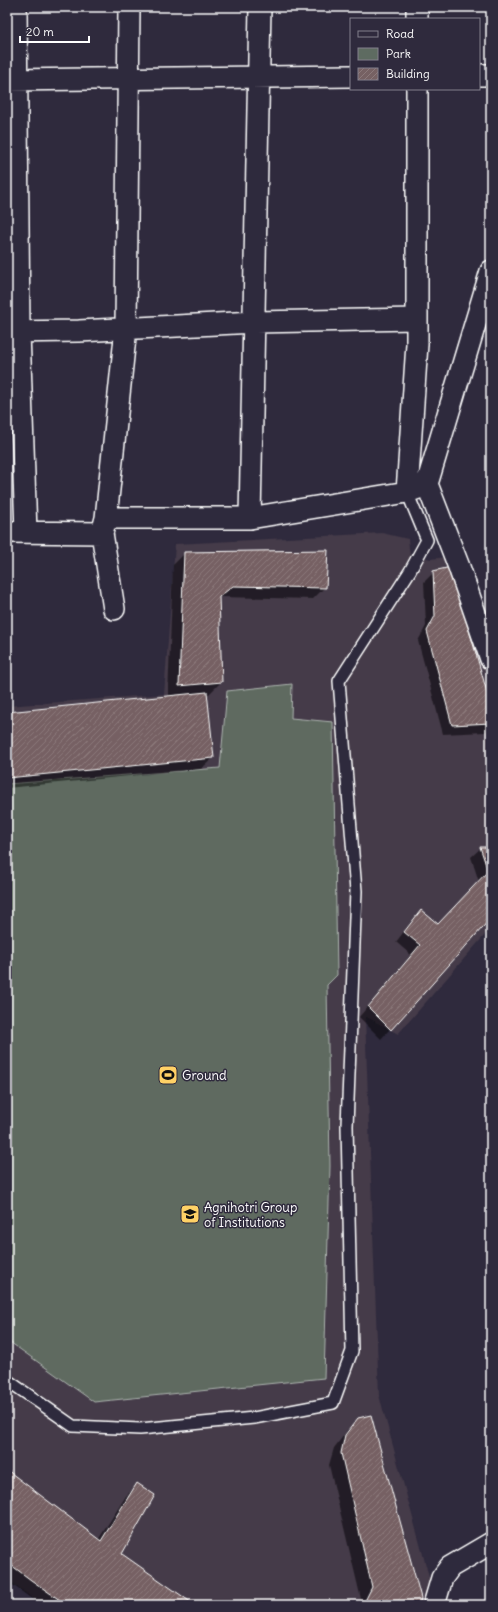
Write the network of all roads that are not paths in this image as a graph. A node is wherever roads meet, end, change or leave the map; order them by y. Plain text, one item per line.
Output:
1 (16, 7) edge
2 (129, 7) edge
3 (260, 7) edge
4 (417, 7) edge
5 (417, 18) edge
6 (480, 75) edge
7 (491, 75) edge
8 (350, 76) edge
9 (259, 77) junction
10 (129, 78) junction
11 (11, 80) edge
12 (417, 90) edge
13 (491, 272) edge
14 (416, 319) junction
15 (255, 322) junction
16 (126, 328) junction
17 (13, 332) edge
18 (427, 484) junction
19 (407, 492) junction
20 (250, 518) junction
21 (104, 526) junction
22 (16, 532) edge
23 (114, 610) dead end
24 (491, 659) edge
25 (7, 1380) edge
26 (491, 1543) edge
27 (434, 1605) edge

1 - 11 street
2 - 10 street
3 - 9 street
4 - 5 street
6 - 7 street
8 - 9 street
9 - 10 street
9 - 15 street
10 - 11 street
10 - 16 street
11 - 17 street
12 - 14 street
13 - 18 street
14 - 15 street
14 - 19 street
15 - 16 street
15 - 20 street
16 - 17 street
16 - 21 street
17 - 22 street
18 - 19 street
18 - 24 street
19 - 20 street
19 - 25 lane
20 - 21 street
21 - 22 street
21 - 23 street
26 - 27 street

